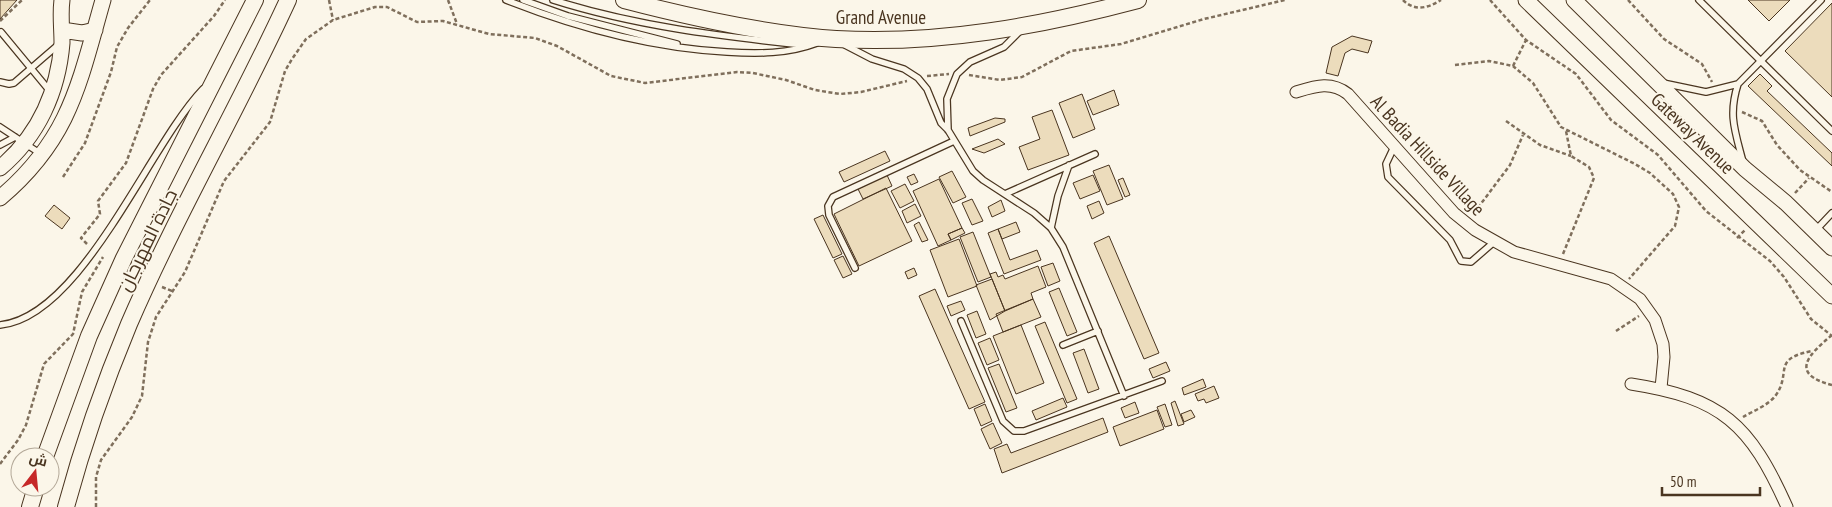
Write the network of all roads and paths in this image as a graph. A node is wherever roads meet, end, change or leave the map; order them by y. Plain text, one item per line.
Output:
1 (22, 0) edge
2 (62, 0) edge
3 (103, 0) edge
4 (150, 0) edge
5 (225, 0) edge
6 (255, 0) edge
7 (288, 0) edge
8 (329, 0) edge
9 (448, 0) edge
10 (506, 0) edge
11 (523, 0) edge
12 (553, 0) edge
13 (624, 0) edge
14 (1138, 0) edge
15 (1284, 0) edge
16 (1403, 0) edge
17 (1441, 0) edge
18 (1490, 0) edge
19 (1526, 0) edge
20 (1574, 0) edge
21 (1628, 0) edge
22 (1699, 0) edge
23 (1821, 0) edge
24 (333, 20) junction
25 (0, 21) edge
26 (457, 24) junction
27 (1024, 27) junction
28 (95, 30) junction
29 (1, 32) dead end
30 (62, 36) junction
31 (832, 38) junction
32 (1526, 40) junction
33 (809, 46) junction
34 (705, 51) junction
35 (1761, 61) junction
36 (1455, 65) dead end
37 (1513, 66) junction
38 (31, 67) junction
39 (220, 72) junction
40 (957, 74) junction
41 (918, 78) junction
42 (1658, 81) junction
43 (0, 82) edge
44 (1738, 84) junction
45 (1714, 91) junction
46 (1296, 92) dead end
47 (52, 93) junction
48 (1732, 110) junction
49 (1506, 121) dead end
50 (0, 127) edge
51 (948, 130) junction
52 (1566, 131) junction
53 (1832, 131) edge
54 (1523, 135) junction
55 (19, 141) junction
56 (954, 141) junction
57 (0, 145) edge
58 (1394, 147) junction
59 (1095, 154) dead end
60 (43, 155) junction
61 (1571, 156) junction
62 (1068, 165) junction
63 (0, 168) edge
64 (1745, 169) junction
65 (63, 177) dead end
66 (1809, 178) junction
67 (1832, 192) edge
68 (1006, 194) junction
69 (0, 198) edge
70 (1786, 203) junction
71 (1832, 213) edge
72 (1466, 224) junction
73 (1051, 228) junction
74 (1815, 231) junction
75 (1494, 242) junction
76 (1832, 248) edge
77 (94, 249) junction
78 (104, 257) dead end
79 (1559, 265) junction
80 (855, 268) dead end
81 (1623, 285) junction
82 (1832, 296) edge
83 (1648, 309) junction
84 (961, 321) dead end
85 (0, 325) edge
86 (1098, 331) junction
87 (1616, 332) dead end
88 (1832, 336) edge
89 (1063, 345) dead end
90 (1812, 351) junction
91 (1162, 381) dead end
92 (1631, 384) dead end
93 (1832, 385) edge
94 (1661, 388) junction
95 (1124, 396) junction
96 (1733, 422) junction
97 (48, 447) edge
98 (0, 464) edge
99 (66, 507) edge
100 (96, 507) edge
101 (1787, 507) edge

1 - 25 path
2 - 30 street
3 - 28 street
4 - 65 path
5 - 77 path
6 - 39 main road, جادة المهرجان
7 - 99 main road, جادة المهرجان
8 - 24 path
9 - 26 path
10 - 34 lane
11 - 34 lane
12 - 33 lane
13 - 31 main road, Grand Avenue
14 - 27 main road, Grand Avenue
15 - 40 path
16 - 17 path
18 - 32 path
19 - 82 street, Gateway Avenue
20 - 42 street, Gateway Avenue
21 - 45 path
22 - 35 lane
23 - 35 lane
24 - 26 path
24 - 100 path
26 - 41 path
27 - 31 main road, Grand Avenue
27 - 40 lane
28 - 30 street
28 - 60 street
29 - 38 lane
30 - 38 lane
30 - 47 street
31 - 33 lane
31 - 41 lane
32 - 37 path
32 - 88 path
33 - 34 lane
35 - 44 lane
35 - 53 lane
36 - 37 path
37 - 52 path
38 - 43 lane
38 - 47 lane
39 - 77 lane
39 - 97 main road, جادة المهرجان
40 - 41 path
40 - 51 lane
41 - 51 lane
42 - 45 lane
42 - 64 street, Gateway Avenue
44 - 45 lane
44 - 48 lane
46 - 58 street, Al Badia Hillside Village
47 - 55 street
48 - 64 lane
48 - 66 path
49 - 54 path
50 - 55 lane
51 - 56 lane
52 - 61 path
52 - 81 path
54 - 61 path
54 - 72 path
55 - 57 lane
55 - 60 lane
55 - 63 street
56 - 68 lane
56 - 80 lane
58 - 72 street, Al Badia Hillside Village
58 - 75 lane
59 - 62 lane
60 - 69 street
61 - 79 path
62 - 68 lane
62 - 73 lane
64 - 70 street, Gateway Avenue
66 - 67 path
66 - 70 path
68 - 73 lane
70 - 74 street, Gateway Avenue
71 - 74 lane
72 - 75 street, Al Badia Hillside Village
73 - 86 lane
74 - 76 street, Gateway Avenue
75 - 79 street, Al Badia Hillside Village
77 - 85 lane
78 - 98 path
79 - 81 street, Al Badia Hillside Village
81 - 83 street, Al Badia Hillside Village
83 - 87 path
83 - 94 street, Al Badia Hillside Village
84 - 95 lane
86 - 89 lane
86 - 95 lane
88 - 90 path
90 - 93 path
90 - 96 path
91 - 95 lane
92 - 94 street
94 - 96 street
96 - 101 street

